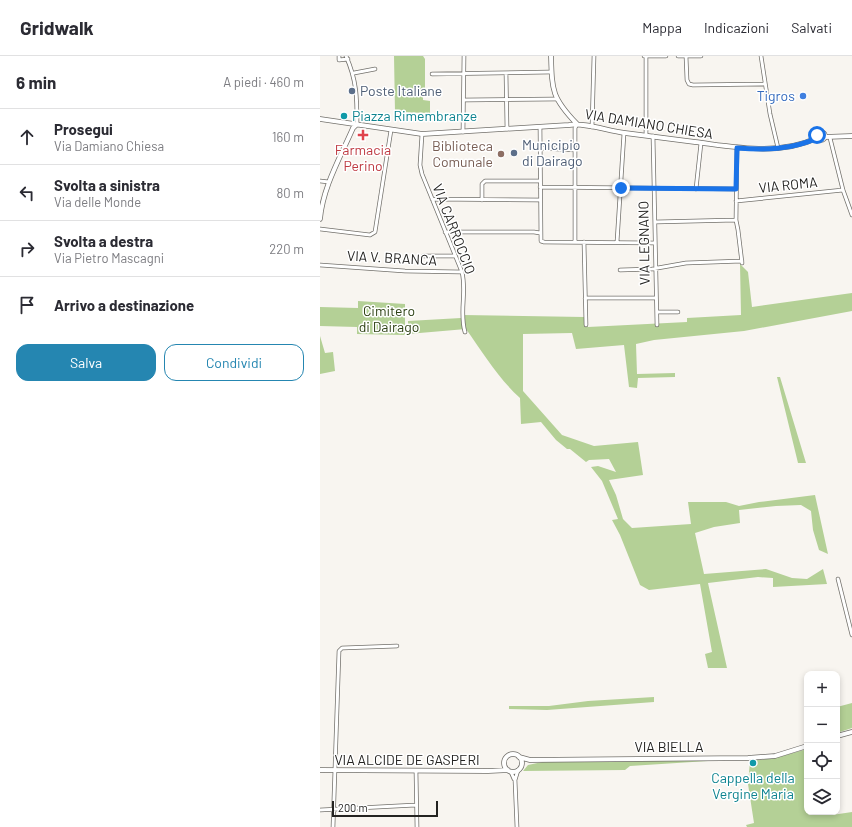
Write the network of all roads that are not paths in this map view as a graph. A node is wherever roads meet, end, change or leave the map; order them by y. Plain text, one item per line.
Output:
1 (339, 56) edge
2 (464, 56) edge
3 (550, 56) edge
4 (594, 56) edge
5 (645, 56) edge
6 (666, 56) edge
7 (678, 56) edge
8 (686, 56) edge
9 (701, 56) edge
10 (761, 56) edge
11 (347, 57) edge
12 (375, 69) dead end
13 (551, 72) junction
14 (354, 73) junction
15 (506, 73) junction
16 (432, 74) dead end
17 (464, 74) junction
18 (765, 84) junction
19 (465, 100) junction
20 (506, 100) junction
21 (557, 100) junction
22 (320, 119) edge
23 (357, 124) junction
24 (577, 124) junction
25 (540, 127) junction
26 (592, 127) junction
27 (391, 130) junction
28 (507, 130) junction
29 (463, 132) junction
30 (624, 133) junction
31 (422, 134) junction
32 (646, 136) junction
33 (653, 136) junction
34 (852, 136) edge
35 (828, 137) junction
36 (817, 138) junction
37 (701, 143) junction
38 (540, 148) junction
39 (737, 148) junction
40 (778, 148) junction
41 (575, 150) junction
42 (320, 181) edge
43 (540, 181) junction
44 (329, 182) junction
45 (540, 187) junction
46 (575, 187) junction
47 (621, 188) junction
48 (654, 188) junction
49 (696, 189) junction
50 (736, 189) junction
51 (843, 190) junction
52 (432, 199) junction
53 (482, 200) junction
54 (540, 200) junction
55 (736, 201) junction
56 (320, 211) edge
57 (852, 215) edge
58 (320, 219) edge
59 (736, 220) junction
60 (655, 222) junction
61 (320, 230) edge
62 (445, 232) junction
63 (540, 234) junction
64 (575, 242) junction
65 (584, 242) junction
66 (617, 242) junction
67 (655, 243) junction
68 (423, 256) dead end
69 (454, 256) junction
70 (320, 265) edge
71 (656, 268) junction
72 (620, 270) dead end
73 (462, 272) junction
74 (585, 298) junction
75 (656, 298) junction
76 (657, 312) junction
77 (678, 312) dead end
78 (586, 325) dead end
79 (657, 325) dead end
80 (465, 332) dead end
81 (838, 579) dead end
82 (852, 635) edge
83 (397, 646) dead end
84 (852, 732) edge
85 (840, 735) edge
86 (804, 747) edge
87 (519, 757) junction
88 (530, 760) junction
89 (504, 761) junction
90 (521, 765) junction
91 (320, 770) edge
92 (518, 770) junction
93 (335, 771) junction
94 (416, 771) junction
95 (494, 771) junction
96 (509, 771) junction
97 (515, 780) junction
98 (416, 804) junction
99 (333, 809) junction
100 (320, 810) edge
101 (333, 827) edge
102 (417, 827) edge
103 (517, 827) edge

1 - 11 street
2 - 17 street
3 - 13 street
4 - 26 street
5 - 6 street
5 - 32 street
7 - 8 street
8 - 9 street
8 - 18 street
10 - 18 street
11 - 14 street
12 - 14 street
13 - 15 street
13 - 21 street
14 - 23 street
15 - 17 street
15 - 20 street
16 - 17 street
17 - 19 street
18 - 40 street
19 - 20 street
19 - 29 street
20 - 21 street
20 - 28 street
21 - 24 street
22 - 23 street, VIA DAMIANO CHIESA
23 - 27 street, VIA DAMIANO CHIESA
23 - 44 street
24 - 25 street, VIA DAMIANO CHIESA
24 - 26 street, VIA DAMIANO CHIESA
24 - 41 street
25 - 28 street, VIA DAMIANO CHIESA
25 - 38 street
26 - 30 street, VIA DAMIANO CHIESA
27 - 31 street, VIA DAMIANO CHIESA
27 - 61 street
28 - 29 street, VIA DAMIANO CHIESA
29 - 31 street, VIA DAMIANO CHIESA
30 - 32 street, VIA DAMIANO CHIESA
30 - 47 street
31 - 52 street, VIA CARROCCIO
32 - 33 street, VIA DAMIANO CHIESA
33 - 37 street, VIA DAMIANO CHIESA
33 - 48 street, VIA LEGNANO
34 - 35 street
35 - 36 street
35 - 36 street
35 - 51 street
36 - 40 street, VIA DAMIANO CHIESA
37 - 39 street, VIA DAMIANO CHIESA
37 - 49 street
38 - 41 street
38 - 43 street
39 - 40 street, VIA DAMIANO CHIESA
39 - 50 street
41 - 46 street
42 - 44 street
43 - 45 street
43 - 53 street
44 - 56 street
45 - 46 street
45 - 54 street
46 - 47 street
46 - 64 street
47 - 48 street
47 - 66 street
48 - 49 street
48 - 60 street, VIA LEGNANO
49 - 50 street
50 - 55 street
51 - 55 street, VIA ROMA
51 - 57 street
52 - 53 street
52 - 62 street, VIA CARROCCIO
53 - 54 street
54 - 63 street
55 - 59 street
56 - 58 street
59 - 60 street
59 - 71 street
60 - 67 street, VIA LEGNANO
62 - 63 street
62 - 69 street, VIA CARROCCIO
63 - 64 street
64 - 65 street
65 - 66 street
65 - 74 street
66 - 67 street
67 - 71 street, VIA LEGNANO
68 - 69 street
69 - 73 street, VIA CARROCCIO
70 - 73 street, VIA V. BRANCA
71 - 72 street
71 - 75 street, VIA LEGNANO
73 - 80 street, VIA CARROCCIO
74 - 75 street
74 - 78 street
75 - 76 street, VIA LEGNANO
76 - 77 street
76 - 79 street, VIA LEGNANO
81 - 82 street
83 - 93 street
84 - 85 street
86 - 88 street, VIA BIELLA
87 - 88 street, VIA BIELLA
87 - 89 street
87 - 90 street
88 - 90 street, VIA BIELLA
89 - 95 street, VIA ALCIDE DE GASPERI
89 - 96 street
90 - 92 street
91 - 93 street, VIA ALCIDE DE GASPERI
92 - 96 street
92 - 97 street
93 - 94 street, VIA ALCIDE DE GASPERI
93 - 99 street
94 - 95 street, VIA ALCIDE DE GASPERI
94 - 98 street
95 - 96 street, VIA ALCIDE DE GASPERI
96 - 97 street
97 - 103 street
98 - 99 street
98 - 102 street
99 - 100 street
99 - 101 street

